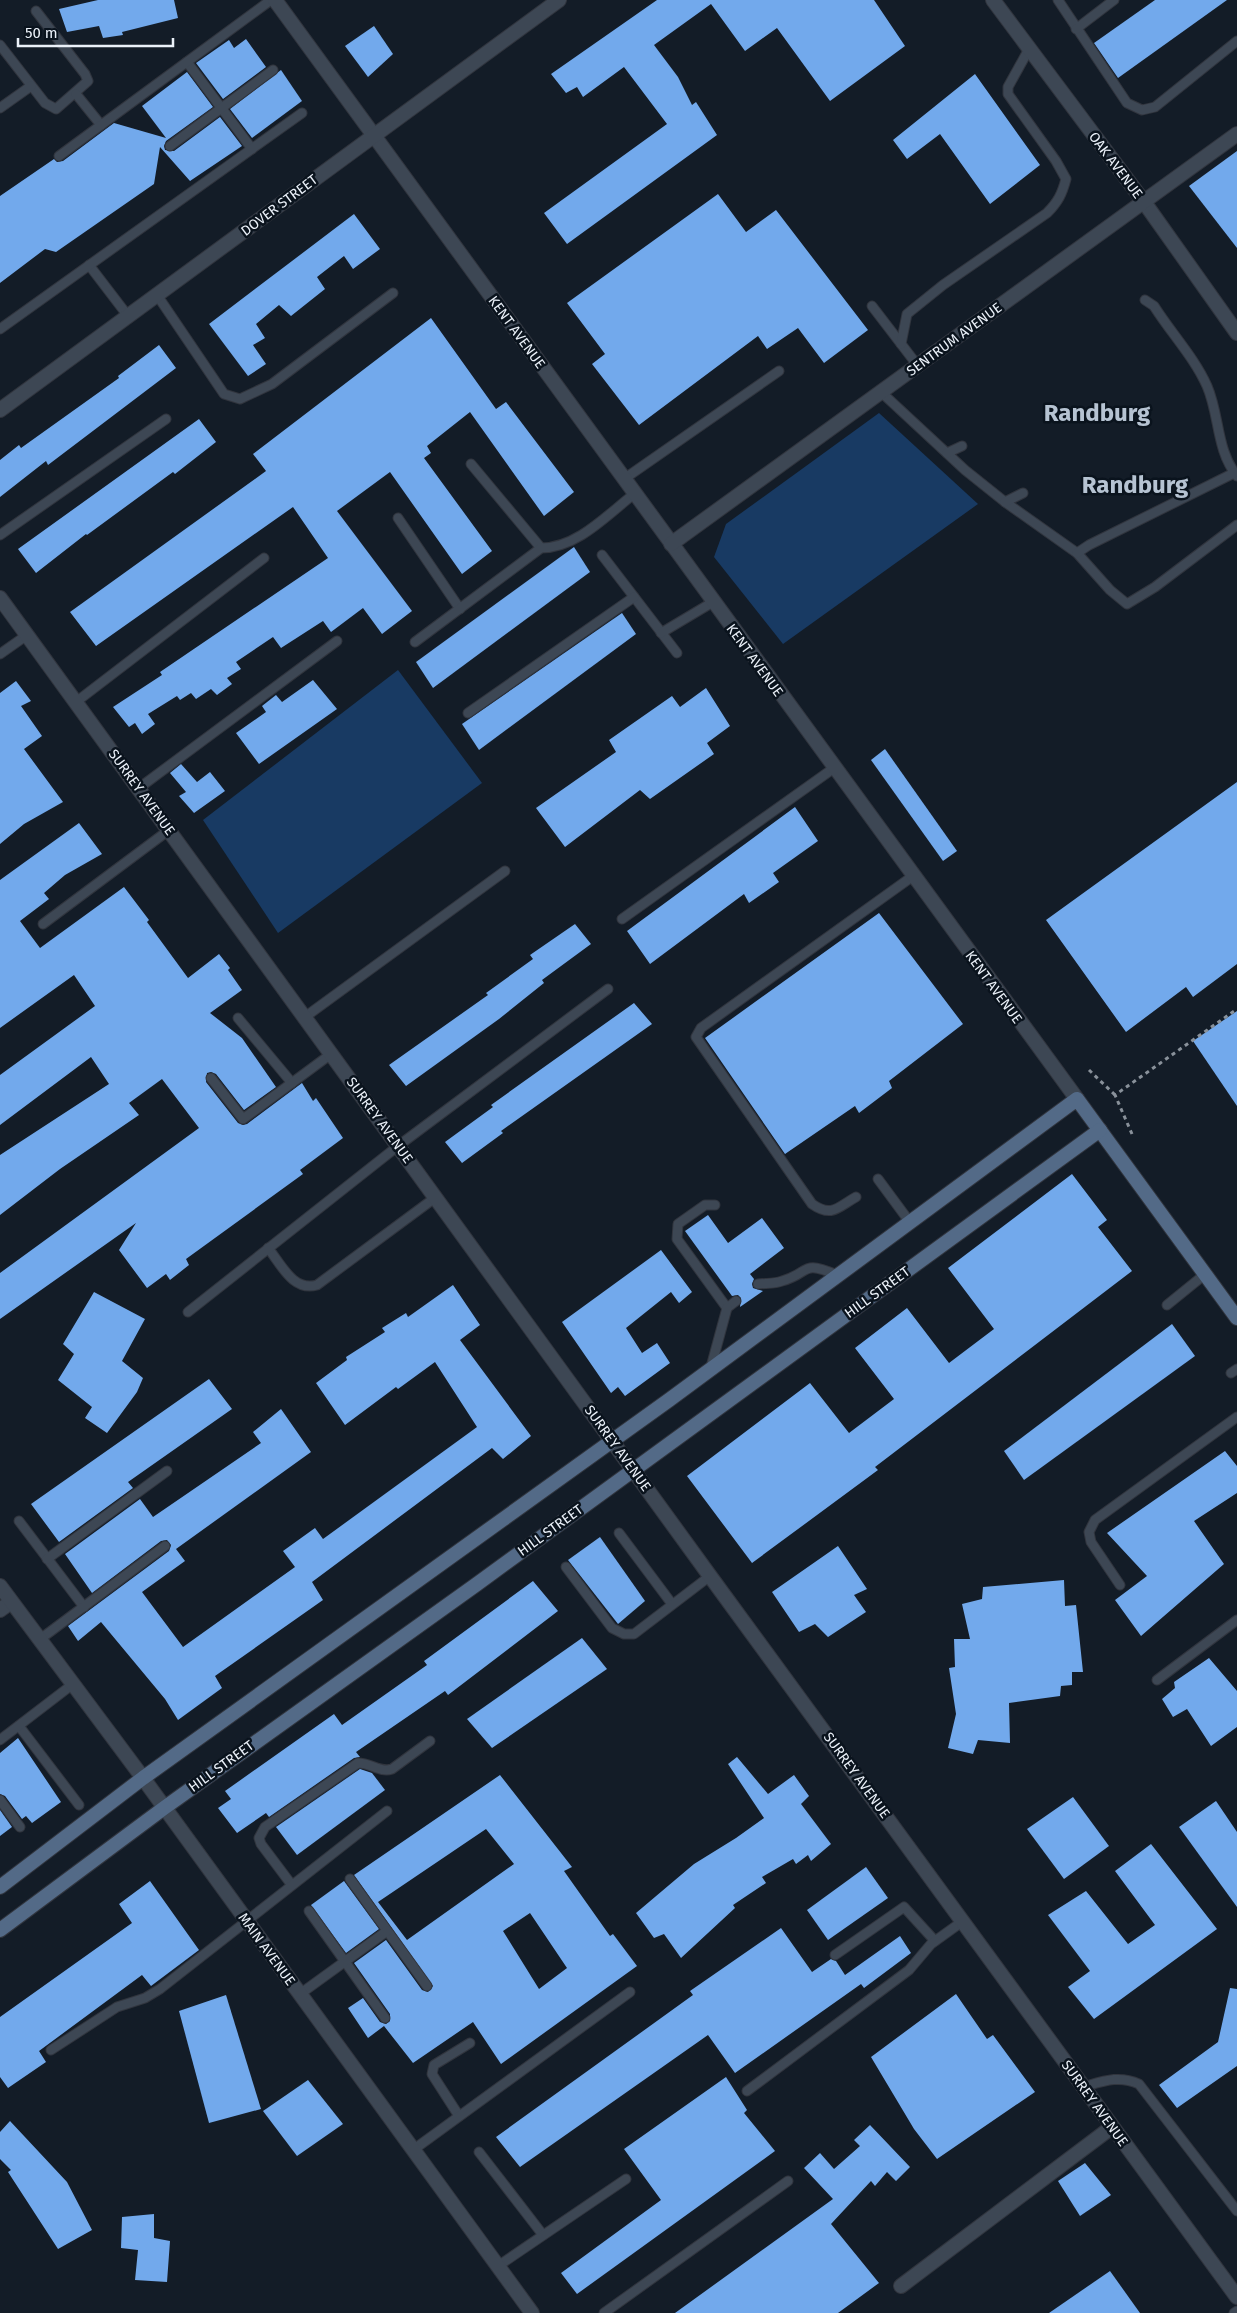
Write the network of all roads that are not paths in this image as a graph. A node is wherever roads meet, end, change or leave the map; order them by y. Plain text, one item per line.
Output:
1 (271, 0) edge
2 (275, 0) edge
3 (559, 0) edge
4 (993, 0) edge
5 (1058, 0) edge
6 (1114, 0) edge
7 (36, 10) dead end
8 (1076, 29) junction
9 (1237, 41) edge
10 (0, 46) edge
11 (1030, 49) junction
12 (187, 62) junction
13 (273, 70) dead end
14 (31, 86) junction
15 (76, 94) junction
16 (0, 108) edge
17 (223, 109) junction
18 (302, 113) dead end
19 (101, 124) junction
20 (1237, 134) edge
21 (373, 136) junction
22 (170, 146) dead end
23 (252, 148) junction
24 (59, 156) dead end
25 (1144, 202) junction
26 (89, 265) junction
27 (394, 293) dead end
28 (157, 295) junction
29 (1146, 300) dead end
30 (872, 306) dead end
31 (128, 316) junction
32 (0, 329) edge
33 (1237, 333) edge
34 (901, 344) junction
35 (918, 366) junction
36 (779, 371) dead end
37 (881, 392) junction
38 (1214, 406) junction
39 (0, 410) edge
40 (1205, 410) dead end
41 (166, 419) dead end
42 (962, 446) dead end
43 (946, 453) junction
44 (471, 464) dead end
45 (1236, 475) edge
46 (624, 479) junction
47 (634, 494) junction
48 (1023, 494) dead end
49 (1005, 502) junction
50 (398, 518) dead end
51 (1237, 525) edge
52 (0, 535) edge
53 (671, 544) junction
54 (541, 548) junction
55 (1077, 553) junction
56 (602, 555) dead end
57 (264, 558) dead end
58 (634, 597) junction
59 (0, 598) edge
60 (713, 602) junction
61 (460, 609) junction
62 (661, 633) junction
63 (27, 635) junction
64 (337, 641) dead end
65 (416, 642) dead end
66 (677, 653) dead end
67 (0, 654) edge
68 (76, 702) junction
69 (468, 713) dead end
70 (834, 768) junction
71 (138, 788) junction
72 (169, 830) junction
73 (505, 871) dead end
74 (913, 876) junction
75 (622, 919) dead end
76 (43, 924) dead end
77 (608, 988) dead end
78 (238, 1018) dead end
79 (305, 1018) junction
80 (331, 1054) junction
81 (211, 1078) dead end
82 (292, 1083) junction
83 (1077, 1099) junction
84 (1100, 1130) junction
85 (398, 1146) junction
86 (878, 1179) dead end
87 (856, 1196) dead end
88 (436, 1197) junction
89 (715, 1205) dead end
90 (909, 1221) junction
91 (268, 1248) junction
92 (837, 1275) junction
93 (1204, 1275) junction
94 (758, 1284) dead end
95 (736, 1301) dead end
96 (1167, 1305) dead end
97 (727, 1308) junction
98 (188, 1312) dead end
99 (1237, 1318) edge
100 (711, 1367) junction
101 (1237, 1417) edge
102 (612, 1440) junction
103 (634, 1469) junction
104 (167, 1471) dead end
105 (19, 1521) dead end
106 (619, 1533) dead end
107 (165, 1546) dead end
108 (47, 1559) junction
109 (566, 1567) dead end
110 (710, 1576) junction
111 (1120, 1585) dead end
112 (0, 1586) edge
113 (672, 1604) junction
114 (6, 1606) edge
115 (84, 1607) junction
116 (1237, 1620) edge
117 (39, 1640) junction
118 (1157, 1680) dead end
119 (74, 1684) junction
120 (19, 1726) junction
121 (0, 1740) edge
122 (430, 1741) dead end
123 (143, 1778) junction
124 (0, 1800) edge
125 (79, 1805) dead end
126 (164, 1808) junction
127 (387, 1811) dead end
128 (20, 1827) dead end
129 (350, 1879) dead end
130 (291, 1884) junction
131 (0, 1887) edge
132 (309, 1911) dead end
133 (246, 1920) junction
134 (962, 1921) junction
135 (0, 1930) edge
136 (387, 1930) junction
137 (935, 1941) junction
138 (836, 1955) dead end
139 (345, 1961) junction
140 (427, 1986) dead end
141 (630, 1992) dead end
142 (300, 1994) junction
143 (384, 2018) dead end
144 (470, 2043) dead end
145 (51, 2050) dead end
146 (1083, 2087) junction
147 (747, 2090) dead end
148 (459, 2116) junction
149 (1112, 2128) junction
150 (414, 2150) junction
151 (479, 2152) dead end
152 (626, 2179) dead end
153 (788, 2181) dead end
154 (1237, 2211) edge
155 (543, 2235) junction
156 (498, 2266) junction
157 (900, 2286) dead end
158 (1237, 2297) edge
159 (532, 2313) edge
160 (604, 2313) edge

1 - 12 lane
2 - 21 street, KENT AVENUE
3 - 21 street, DOVER STREET
4 - 11 street, OAK AVENUE
5 - 8 lane
6 - 8 lane
7 - 15 lane
8 - 9 lane
10 - 14 lane
11 - 25 street, OAK AVENUE
11 - 34 lane
12 - 17 lane
12 - 19 lane
13 - 17 lane
14 - 15 lane
14 - 16 lane
15 - 19 lane
17 - 22 lane
17 - 23 lane
18 - 23 lane
19 - 24 lane
20 - 25 street, SENTRUM AVENUE
21 - 28 street, DOVER STREET
21 - 46 street, KENT AVENUE
23 - 26 lane
25 - 33 street, OAK AVENUE
25 - 35 street, SENTRUM AVENUE
26 - 31 lane
26 - 32 lane
27 - 28 lane
28 - 31 street, DOVER STREET
29 - 38 lane
30 - 34 lane
31 - 39 street, DOVER STREET
34 - 35 lane
35 - 37 street, SENTRUM AVENUE
36 - 46 lane
37 - 43 lane
37 - 53 street, SENTRUM AVENUE
38 - 40 lane
38 - 45 lane
41 - 52 lane
42 - 43 lane
43 - 49 lane
44 - 54 lane
45 - 55 lane
46 - 47 street, KENT AVENUE
47 - 53 street, KENT AVENUE
47 - 54 lane
48 - 49 lane
49 - 55 lane
50 - 61 lane
51 - 55 lane
53 - 60 street, KENT AVENUE
54 - 61 lane
56 - 58 lane
57 - 68 lane
58 - 62 lane
58 - 69 lane
59 - 63 street, SURREY AVENUE
60 - 62 lane
60 - 70 street, KENT AVENUE
61 - 65 lane
62 - 66 lane
63 - 67 lane
63 - 68 street, SURREY AVENUE
64 - 71 lane
68 - 71 street, SURREY AVENUE
70 - 74 street, KENT AVENUE
70 - 75 lane
71 - 72 street, SURREY AVENUE
72 - 76 lane
72 - 79 street, SURREY AVENUE
73 - 79 lane
74 - 83 street, KENT AVENUE
74 - 87 lane
77 - 85 lane
78 - 82 lane
79 - 80 street, SURREY AVENUE
80 - 82 lane
80 - 85 street, SURREY AVENUE
81 - 82 lane
83 - 84 main road, KENT AVENUE
83 - 90 main road
84 - 93 main road, KENT AVENUE
84 - 103 main road, HILL STREET
85 - 88 street, SURREY AVENUE
85 - 91 lane
86 - 90 lane
88 - 91 lane
88 - 102 street, SURREY AVENUE
89 - 97 lane
90 - 92 main road
91 - 98 lane
92 - 94 lane
92 - 100 main road
93 - 96 lane
93 - 99 main road, KENT AVENUE
95 - 97 lane
97 - 100 lane
100 - 102 main road
101 - 111 lane
102 - 103 street, SURREY AVENUE
102 - 123 main road
103 - 110 street, SURREY AVENUE
103 - 126 main road, HILL STREET
104 - 108 lane
105 - 108 lane
106 - 113 lane
107 - 115 lane
108 - 115 lane
109 - 113 lane
110 - 113 lane
110 - 134 street, SURREY AVENUE
112 - 114 street, MAIN AVENUE
114 - 117 street, MAIN AVENUE
115 - 117 lane
116 - 118 lane
117 - 119 street, MAIN AVENUE
119 - 120 lane
119 - 123 street, MAIN AVENUE
120 - 121 lane
120 - 125 lane
122 - 130 lane
123 - 126 street, MAIN AVENUE
123 - 131 main road
124 - 128 lane
126 - 133 street, MAIN AVENUE
126 - 135 main road, HILL STREET
127 - 130 lane
129 - 136 lane
130 - 133 lane
132 - 139 lane
133 - 142 street, MAIN AVENUE
133 - 145 lane
134 - 137 lane
134 - 146 street, SURREY AVENUE
136 - 139 lane
136 - 140 lane
137 - 138 lane
137 - 147 lane
139 - 142 lane
139 - 143 lane
141 - 148 lane
142 - 150 street, MAIN AVENUE
144 - 148 lane
146 - 149 street, SURREY AVENUE
146 - 154 lane
148 - 150 lane
149 - 157 street
149 - 158 street, SURREY AVENUE
150 - 156 street, MAIN AVENUE
151 - 155 lane
152 - 155 lane
153 - 160 lane
155 - 156 lane
156 - 159 street, MAIN AVENUE

